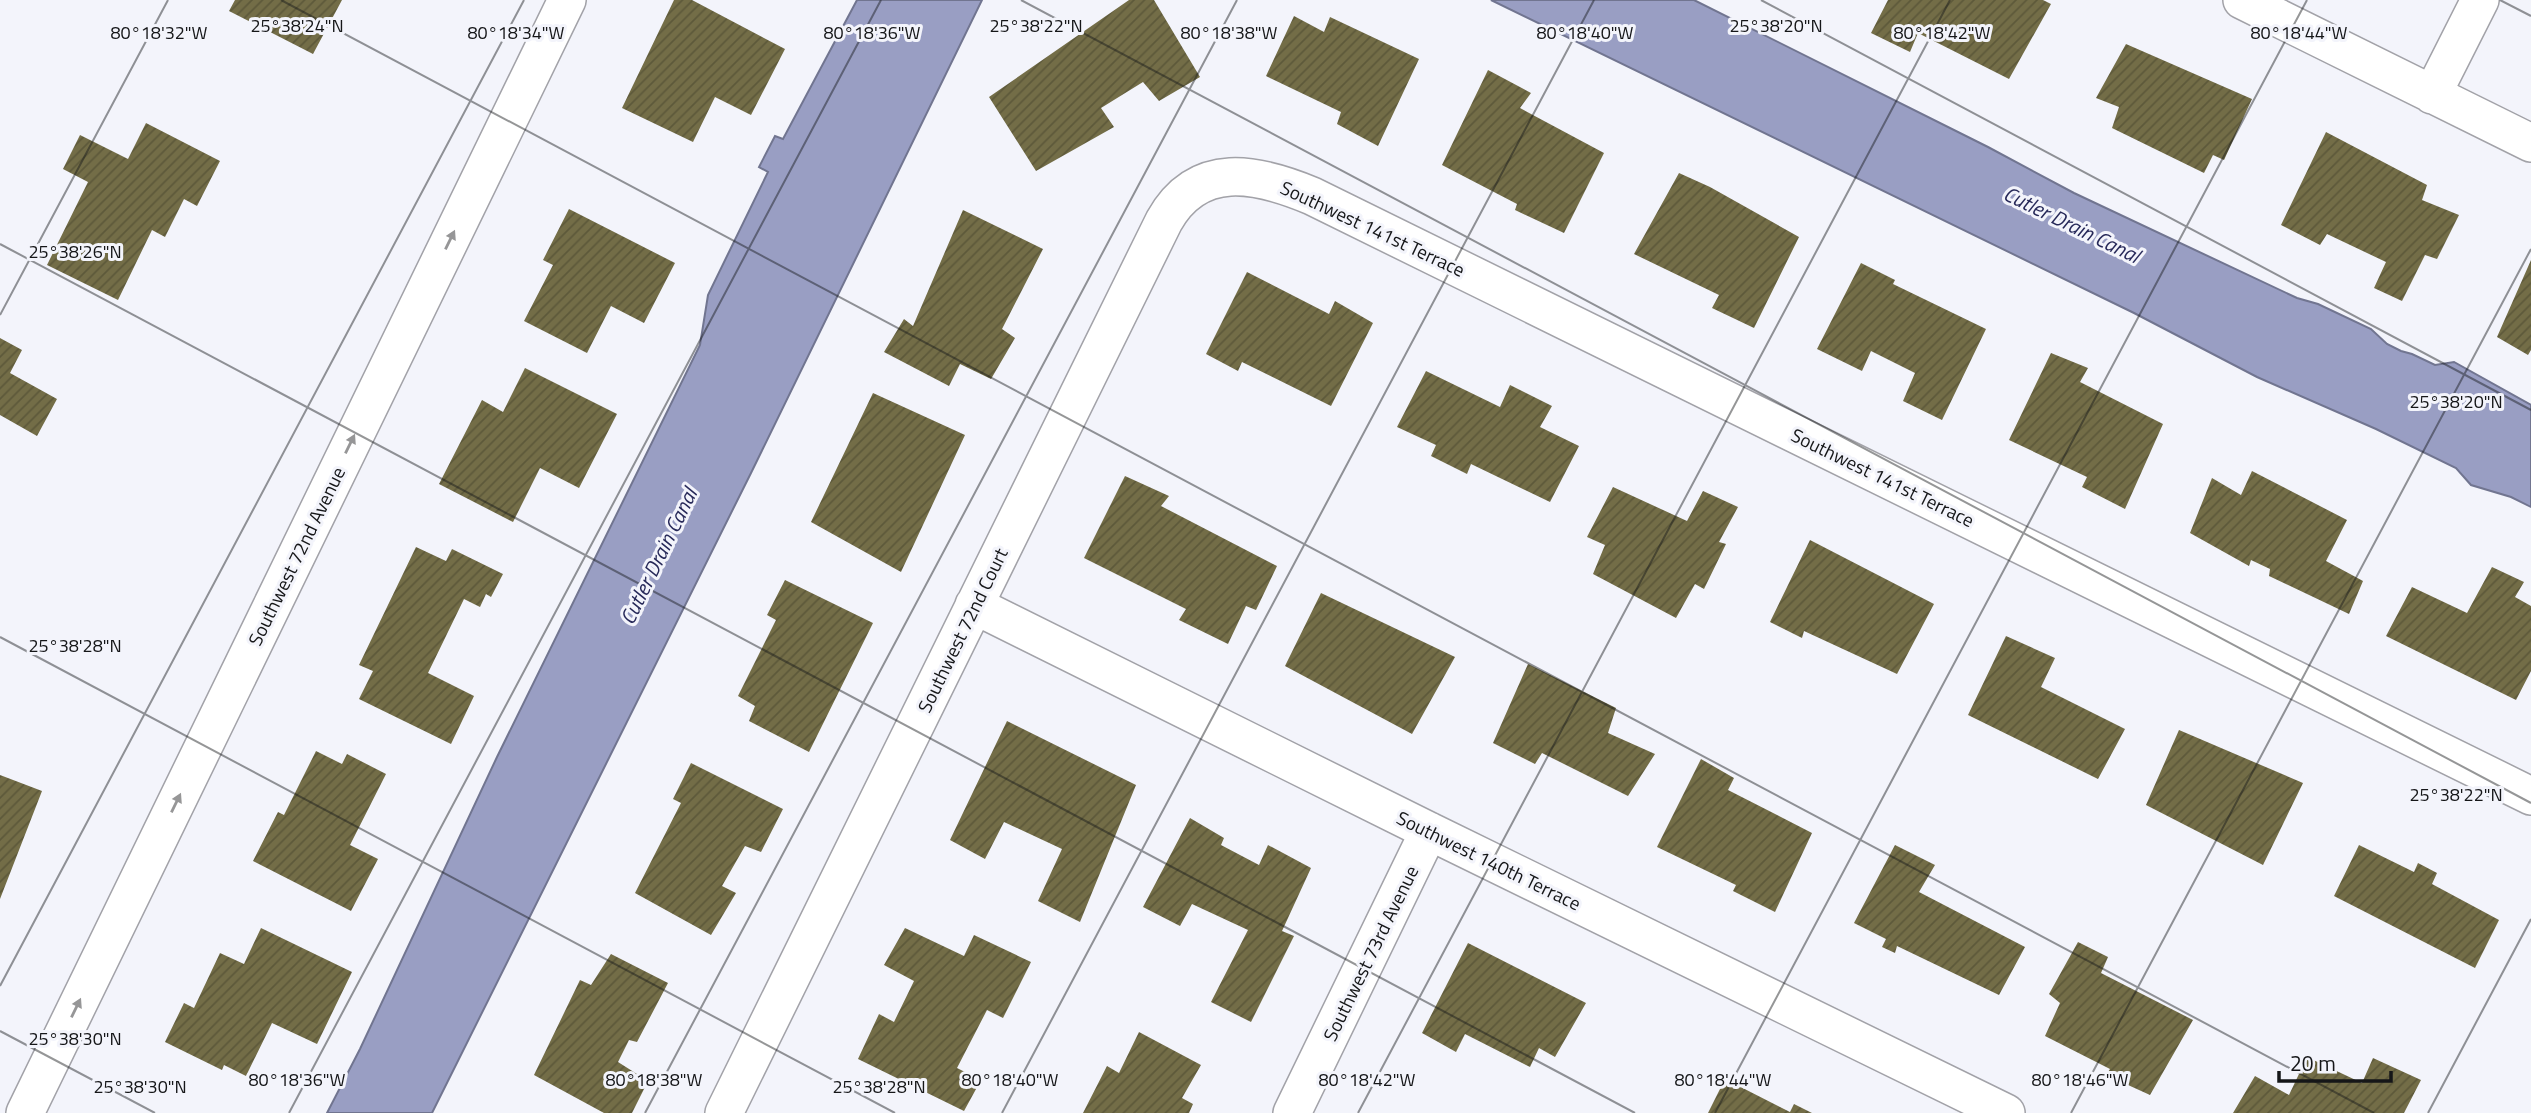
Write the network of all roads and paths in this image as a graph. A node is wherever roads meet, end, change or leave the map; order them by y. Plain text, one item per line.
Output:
1 (567, 0) edge
2 (2242, 0) edge
3 (2480, 0) edge
4 (2432, 94) junction
5 (2531, 143) edge
6 (1229, 178) joint
7 (974, 605) junction
8 (2531, 796) edge
9 (1429, 831) junction
10 (1940, 1098) edge
11 (25, 1113) edge
12 (724, 1113) edge
13 (1292, 1113) edge
14 (2006, 1113) edge

11 -> 1 street, Southwest 72nd Avenue
2 - 4 street
3 - 4 street
4 - 5 street
6 - 7 street, Southwest 72nd Court
6 - 8 street, Southwest 141st Terrace
7 - 9 street, Southwest 140th Terrace
7 - 12 street, Southwest 72nd Court
9 - 10 street, Southwest 140th Terrace
9 - 13 street, Southwest 73rd Avenue
10 - 14 street, Southwest 140th Terrace

